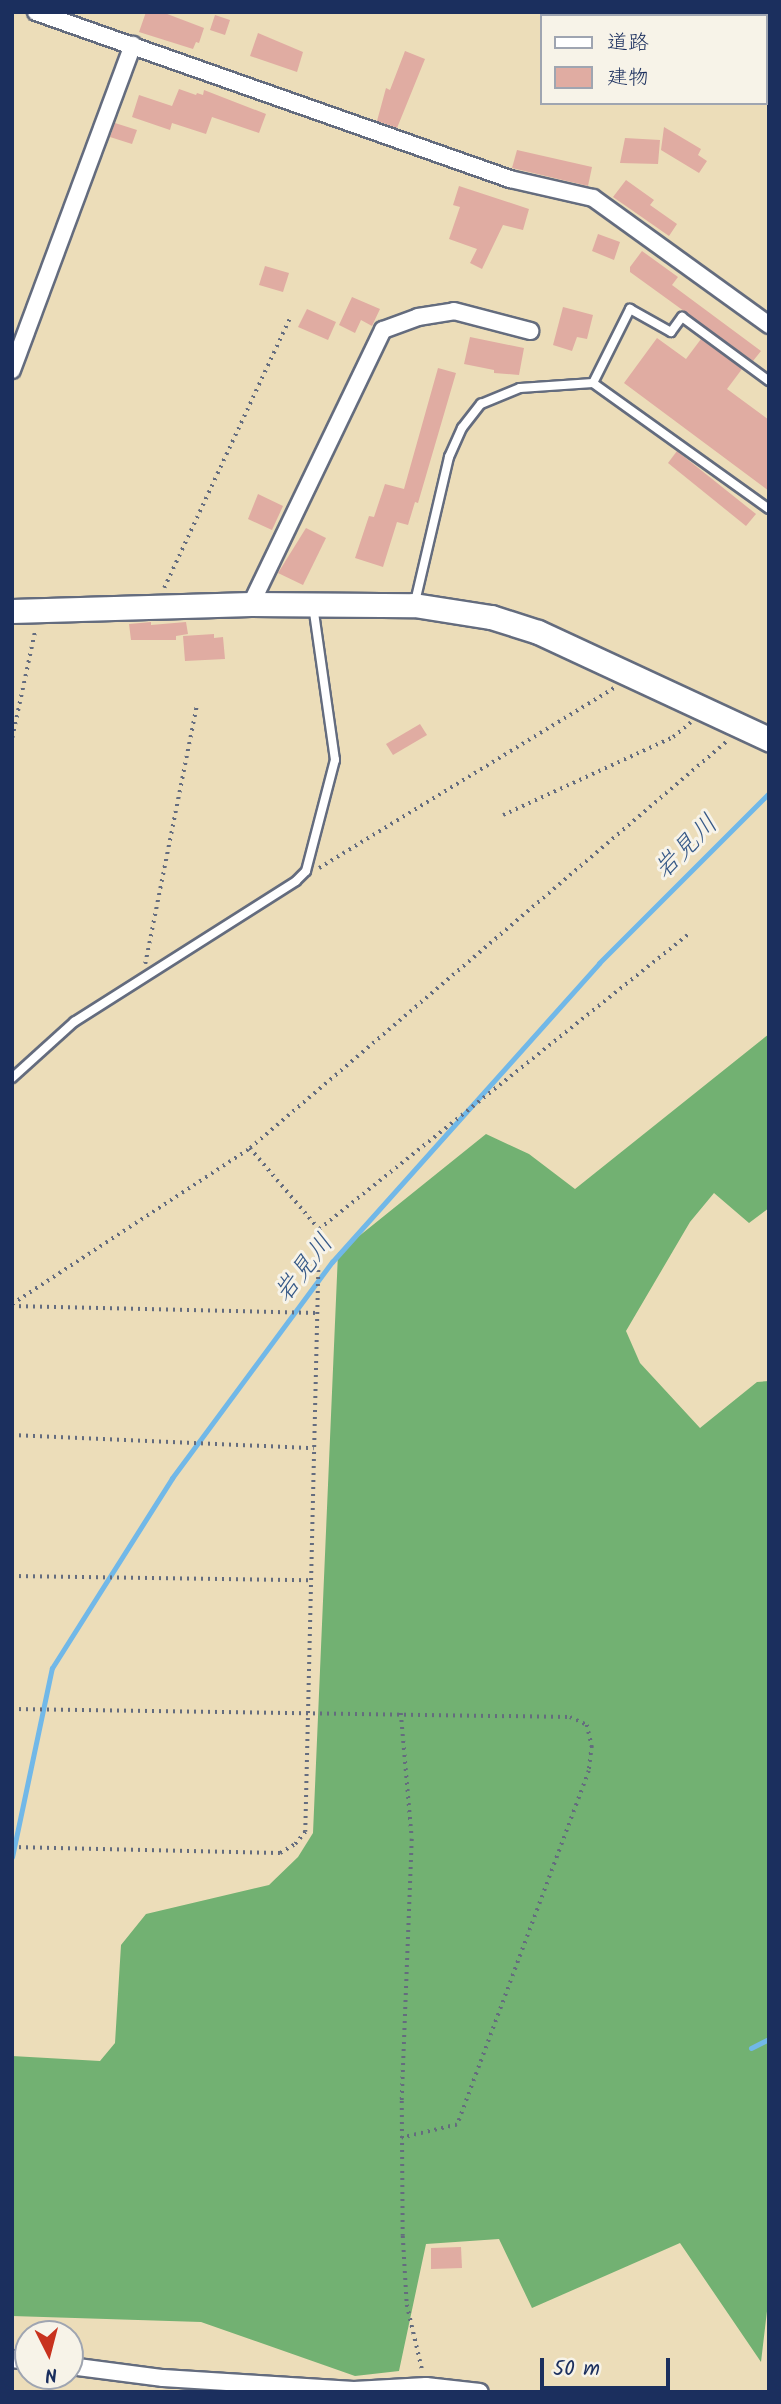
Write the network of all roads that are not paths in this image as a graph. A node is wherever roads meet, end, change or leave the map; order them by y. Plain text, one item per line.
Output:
1 (36, 12) edge
2 (132, 45) junction
3 (769, 325) edge
4 (530, 331) dead end
5 (12, 370) edge
6 (769, 381) edge
7 (593, 383) junction
8 (769, 509) edge
9 (251, 604) junction
10 (313, 606) junction
11 (414, 606) junction
12 (12, 611) edge
13 (769, 739) edge
14 (12, 1078) edge
15 (84, 2369) edge
16 (163, 2385) edge
17 (354, 2391) edge
18 (480, 2392) edge

1 - 2 street
2 - 3 street
2 - 5 street
4 - 9 street
6 - 7 lane
7 - 8 lane
7 - 11 lane
9 - 10 street
9 - 12 street
10 - 11 street
10 - 14 lane
11 - 13 street
15 - 16 street
16 - 17 street
17 - 18 street

